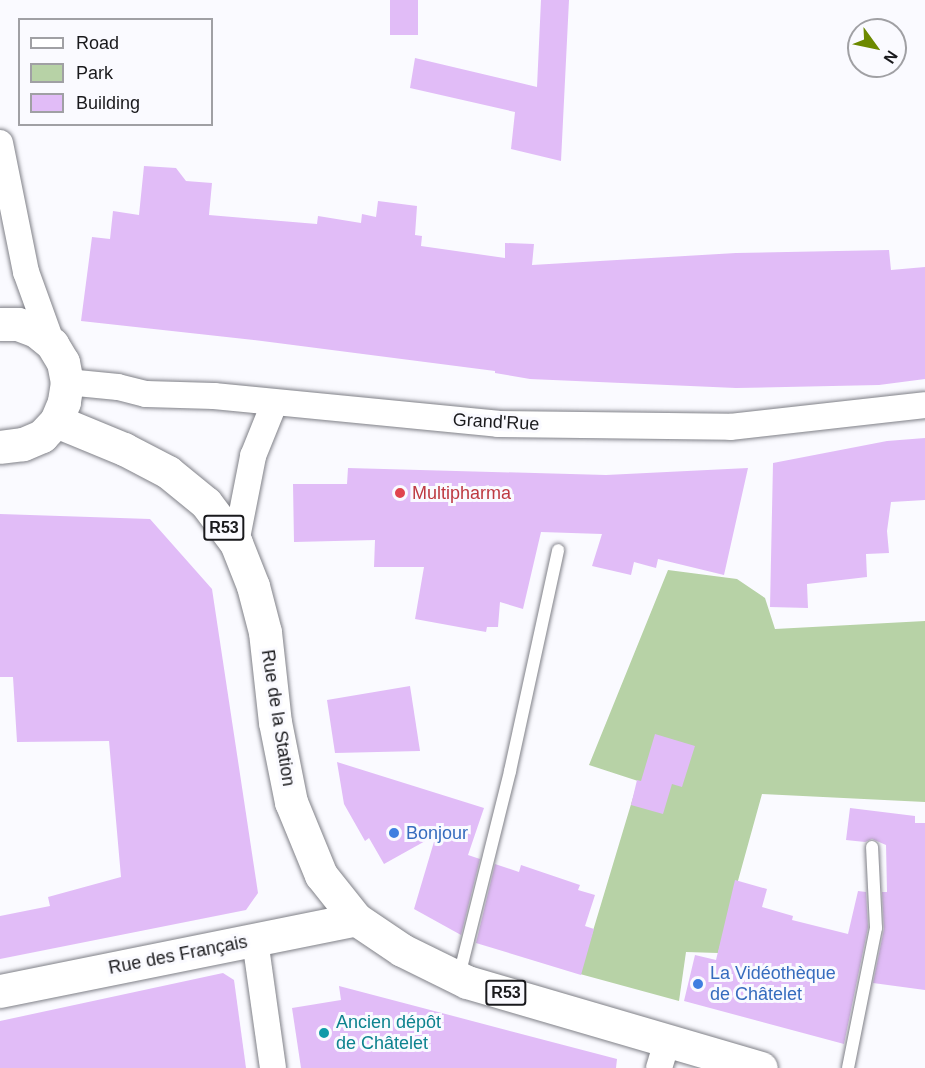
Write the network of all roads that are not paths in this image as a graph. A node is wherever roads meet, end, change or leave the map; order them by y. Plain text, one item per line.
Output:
1 (0, 143) edge
2 (0, 324) edge
3 (52, 344) junction
4 (67, 382) junction
5 (274, 404) junction
6 (925, 405) edge
7 (56, 421) junction
8 (0, 447) edge
9 (236, 543) junction
10 (558, 550) dead end
11 (872, 847) dead end
12 (356, 919) junction
13 (255, 940) junction
14 (458, 978) junction
15 (0, 992) edge
16 (663, 1053) edge
17 (273, 1068) edge
18 (761, 1068) edge
19 (848, 1068) edge

1 - 3 street
2 - 3 main road
3 - 4 main road
4 - 5 street, Grand'Rue
4 - 7 main road
5 - 6 street, Grand'Rue
5 - 9 street
7 - 8 main road
7 - 9 main road, Rue de la Station / R53
9 - 12 main road, Rue de la Station / R53
10 - 14 lane
11 - 19 lane
12 - 13 main road, Rue des Français
12 - 14 main road, Rue de la Station / R53
13 - 15 main road, Rue des Français
13 - 17 street
14 - 16 main road, Rue de la Station / R53
16 - 18 main road, Rue de la Station / R53

